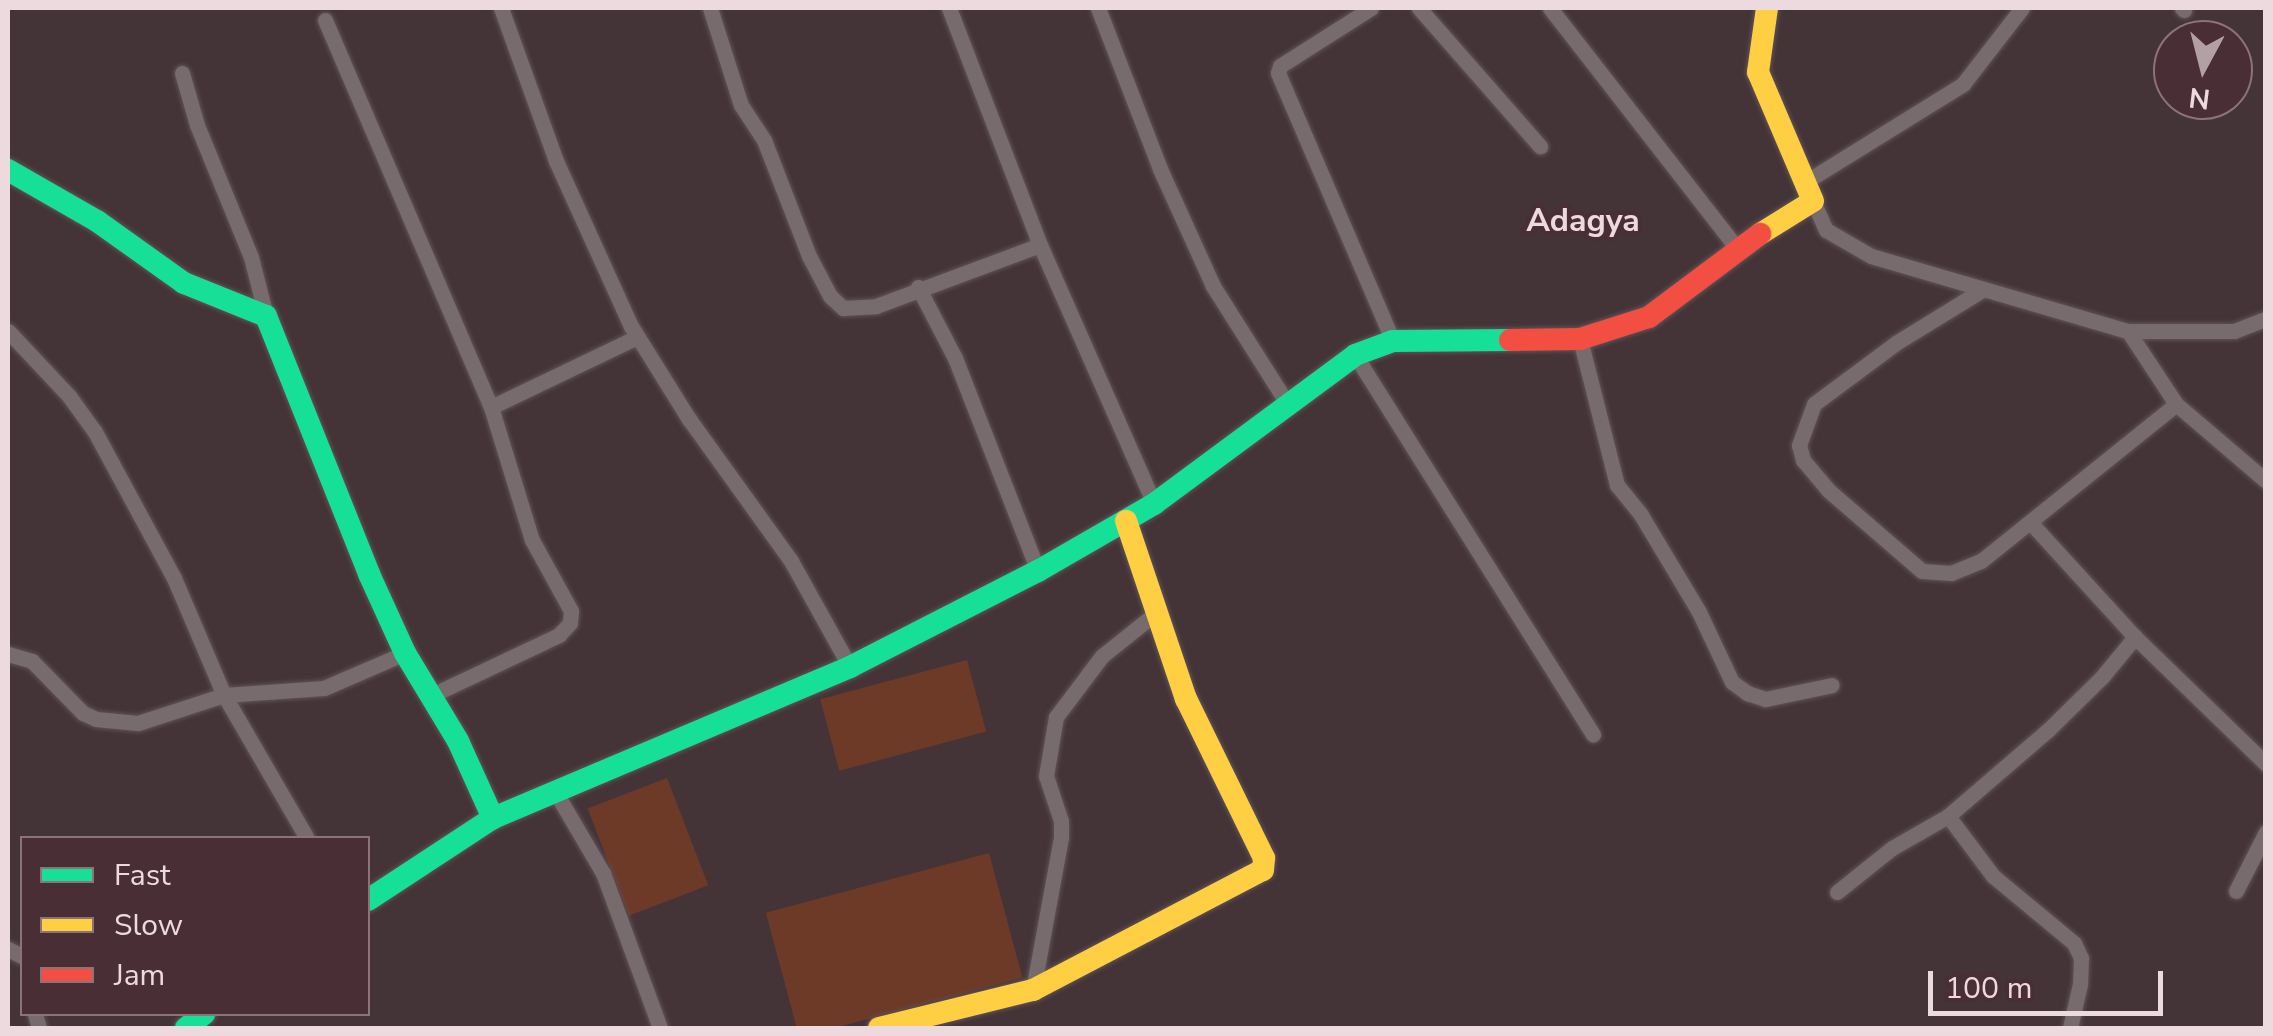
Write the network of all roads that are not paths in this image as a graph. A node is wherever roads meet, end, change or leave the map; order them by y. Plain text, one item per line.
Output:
1 (501, 8) edge
2 (710, 8) edge
3 (949, 8) edge
4 (1098, 8) edge
5 (1372, 8) edge
6 (1419, 8) edge
7 (1550, 8) edge
8 (1768, 8) edge
9 (2022, 8) edge
10 (326, 20) dead end
11 (182, 73) dead end
12 (1540, 146) dead end
13 (8, 170) edge
14 (1808, 192) junction
15 (1040, 245) junction
16 (1737, 248) junction
17 (918, 287) junction
18 (1982, 290) junction
19 (266, 316) junction
20 (2266, 319) edge
21 (8, 331) edge
22 (2128, 331) junction
23 (637, 337) junction
24 (1580, 339) junction
25 (1394, 341) junction
26 (1355, 355) junction
27 (1287, 404) junction
28 (2176, 404) junction
29 (491, 407) junction
30 (2266, 480) edge
31 (1154, 504) junction
32 (1126, 520) junction
33 (2030, 522) junction
34 (1038, 572) junction
35 (1157, 612) junction
36 (2135, 637) junction
37 (405, 652) junction
38 (8, 654) edge
39 (850, 667) junction
40 (1832, 685) dead end
41 (432, 695) junction
42 (224, 696) junction
43 (1593, 735) dead end
44 (2266, 764) edge
45 (556, 793) junction
46 (1948, 816) junction
47 (494, 818) junction
48 (2266, 832) edge
49 (306, 836) edge
50 (2236, 891) dead end
51 (1837, 892) dead end
52 (370, 899) edge
53 (1033, 990) junction
54 (660, 1028) edge
55 (879, 1028) edge
56 (2070, 1028) edge

1 - 23 street
2 - 17 street
3 - 15 street
4 - 27 street
5 - 25 street
6 - 12 street
7 - 16 street
8 - 14 street
9 - 14 street
10 - 29 street
11 - 19 street
13 - 19 street
14 - 16 street
14 - 18 street
15 - 17 street
15 - 31 street
16 - 24 street
17 - 34 street
18 - 22 street
18 - 33 street
19 - 37 street
20 - 22 street
21 - 42 street
22 - 28 street
23 - 29 street
23 - 39 street
24 - 25 street
24 - 40 street
25 - 26 street
26 - 27 street
26 - 43 street
27 - 31 street
28 - 30 street
28 - 33 street
29 - 41 street
31 - 32 street
32 - 34 street
32 - 35 street
33 - 36 street
34 - 39 street
35 - 53 street
35 - 53 street
36 - 44 street
36 - 46 street
37 - 41 street
37 - 42 street
38 - 42 street
39 - 45 street
41 - 47 street
42 - 49 street
45 - 47 street
45 - 54 street
46 - 51 street
46 - 56 street
47 - 52 street
48 - 50 street
53 - 55 street

